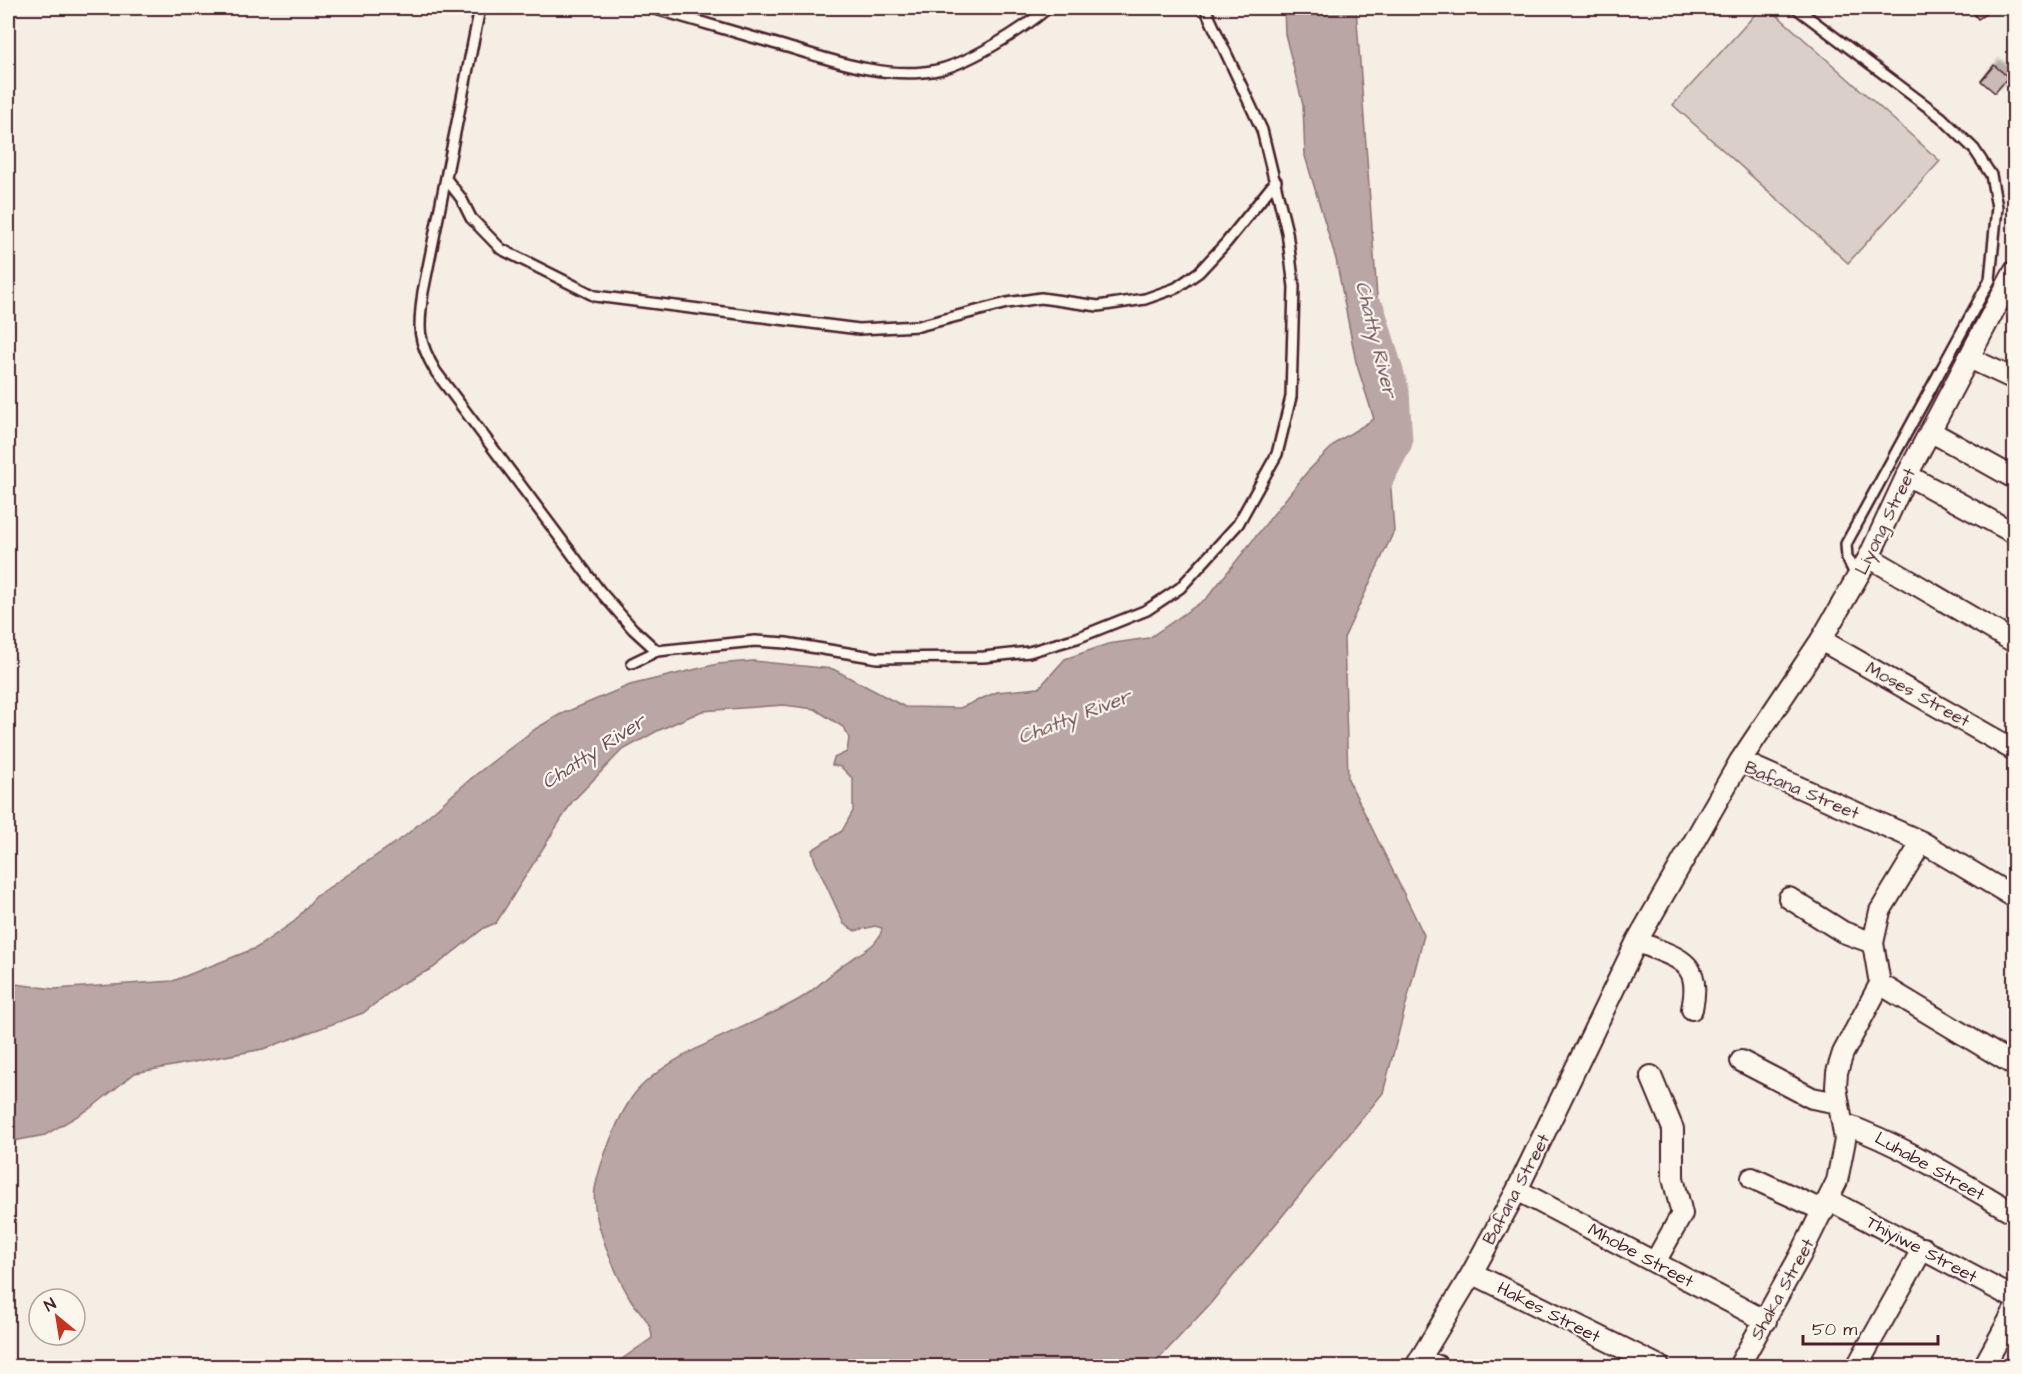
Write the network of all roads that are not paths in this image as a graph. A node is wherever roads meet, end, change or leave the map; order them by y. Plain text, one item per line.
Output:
1 (480, 8) edge
2 (652, 8) edge
3 (1048, 8) edge
4 (1205, 8) edge
5 (1796, 8) edge
6 (447, 180) junction
7 (1275, 181) junction
8 (2014, 273) edge
9 (1970, 358) junction
10 (2014, 379) edge
11 (1930, 431) junction
12 (1907, 475) junction
13 (2014, 478) edge
14 (2014, 533) edge
15 (1869, 557) junction
16 (1857, 578) junction
17 (1821, 640) junction
18 (2014, 642) edge
19 (657, 651) junction
20 (632, 663) dead end
21 (2014, 750) edge
22 (1740, 761) junction
23 (1922, 842) junction
24 (2014, 897) edge
25 (1789, 898) dead end
26 (1637, 941) junction
27 (1873, 942) junction
28 (1880, 984) junction
29 (1692, 1009) dead end
30 (1741, 1061) dead end
31 (2014, 1065) edge
32 (1651, 1076) dead end
33 (1838, 1103) junction
34 (1844, 1124) junction
35 (1752, 1178) dead end
36 (1517, 1190) junction
37 (1826, 1206) junction
38 (2014, 1213) edge
39 (1923, 1248) junction
40 (1654, 1262) junction
41 (1472, 1273) junction
42 (2014, 1299) edge
43 (2014, 1311) edge
44 (1766, 1321) junction
45 (1425, 1364) edge
46 (1659, 1366) edge
47 (1739, 1366) edge
48 (1857, 1366) edge
49 (1984, 1366) edge

1 - 6 lane
2 - 3 lane
4 - 7 lane
5 - 16 lane
6 - 7 lane
6 - 19 lane
7 - 19 lane
8 - 9 street, Liyong Street
9 - 10 street
9 - 11 street, Liyong Street
11 - 12 street, Liyong Street
11 - 13 street
12 - 14 street
12 - 15 street, Liyong Street
15 - 16 street, Liyong Street
15 - 18 street
16 - 17 street, Liyong Street
17 - 21 street, Moses Street
17 - 22 street, Liyong Street
19 - 20 lane
22 - 23 street, Bafana Street
22 - 26 street, Bafana Street
23 - 24 street, Bafana Street
23 - 27 street
25 - 27 street
26 - 29 street
26 - 36 street, Bafana Street
27 - 28 street
28 - 31 street
28 - 33 street, Shaka Street
30 - 33 street
32 - 40 street
33 - 34 street, Shaka Street
34 - 37 street, Shaka Street
34 - 38 street, Luhabe Street
35 - 37 street
36 - 40 street, Mhobe Street
36 - 41 street, Bafana Street
37 - 39 street, Thiyiwe Street
37 - 44 street, Shaka Street
39 - 42 street, Thiyiwe Street
39 - 48 street
40 - 44 street, Mhobe Street
41 - 45 street, Bafana Street
41 - 46 street, Hakes Street
43 - 49 street
44 - 47 street, Shaka Street

